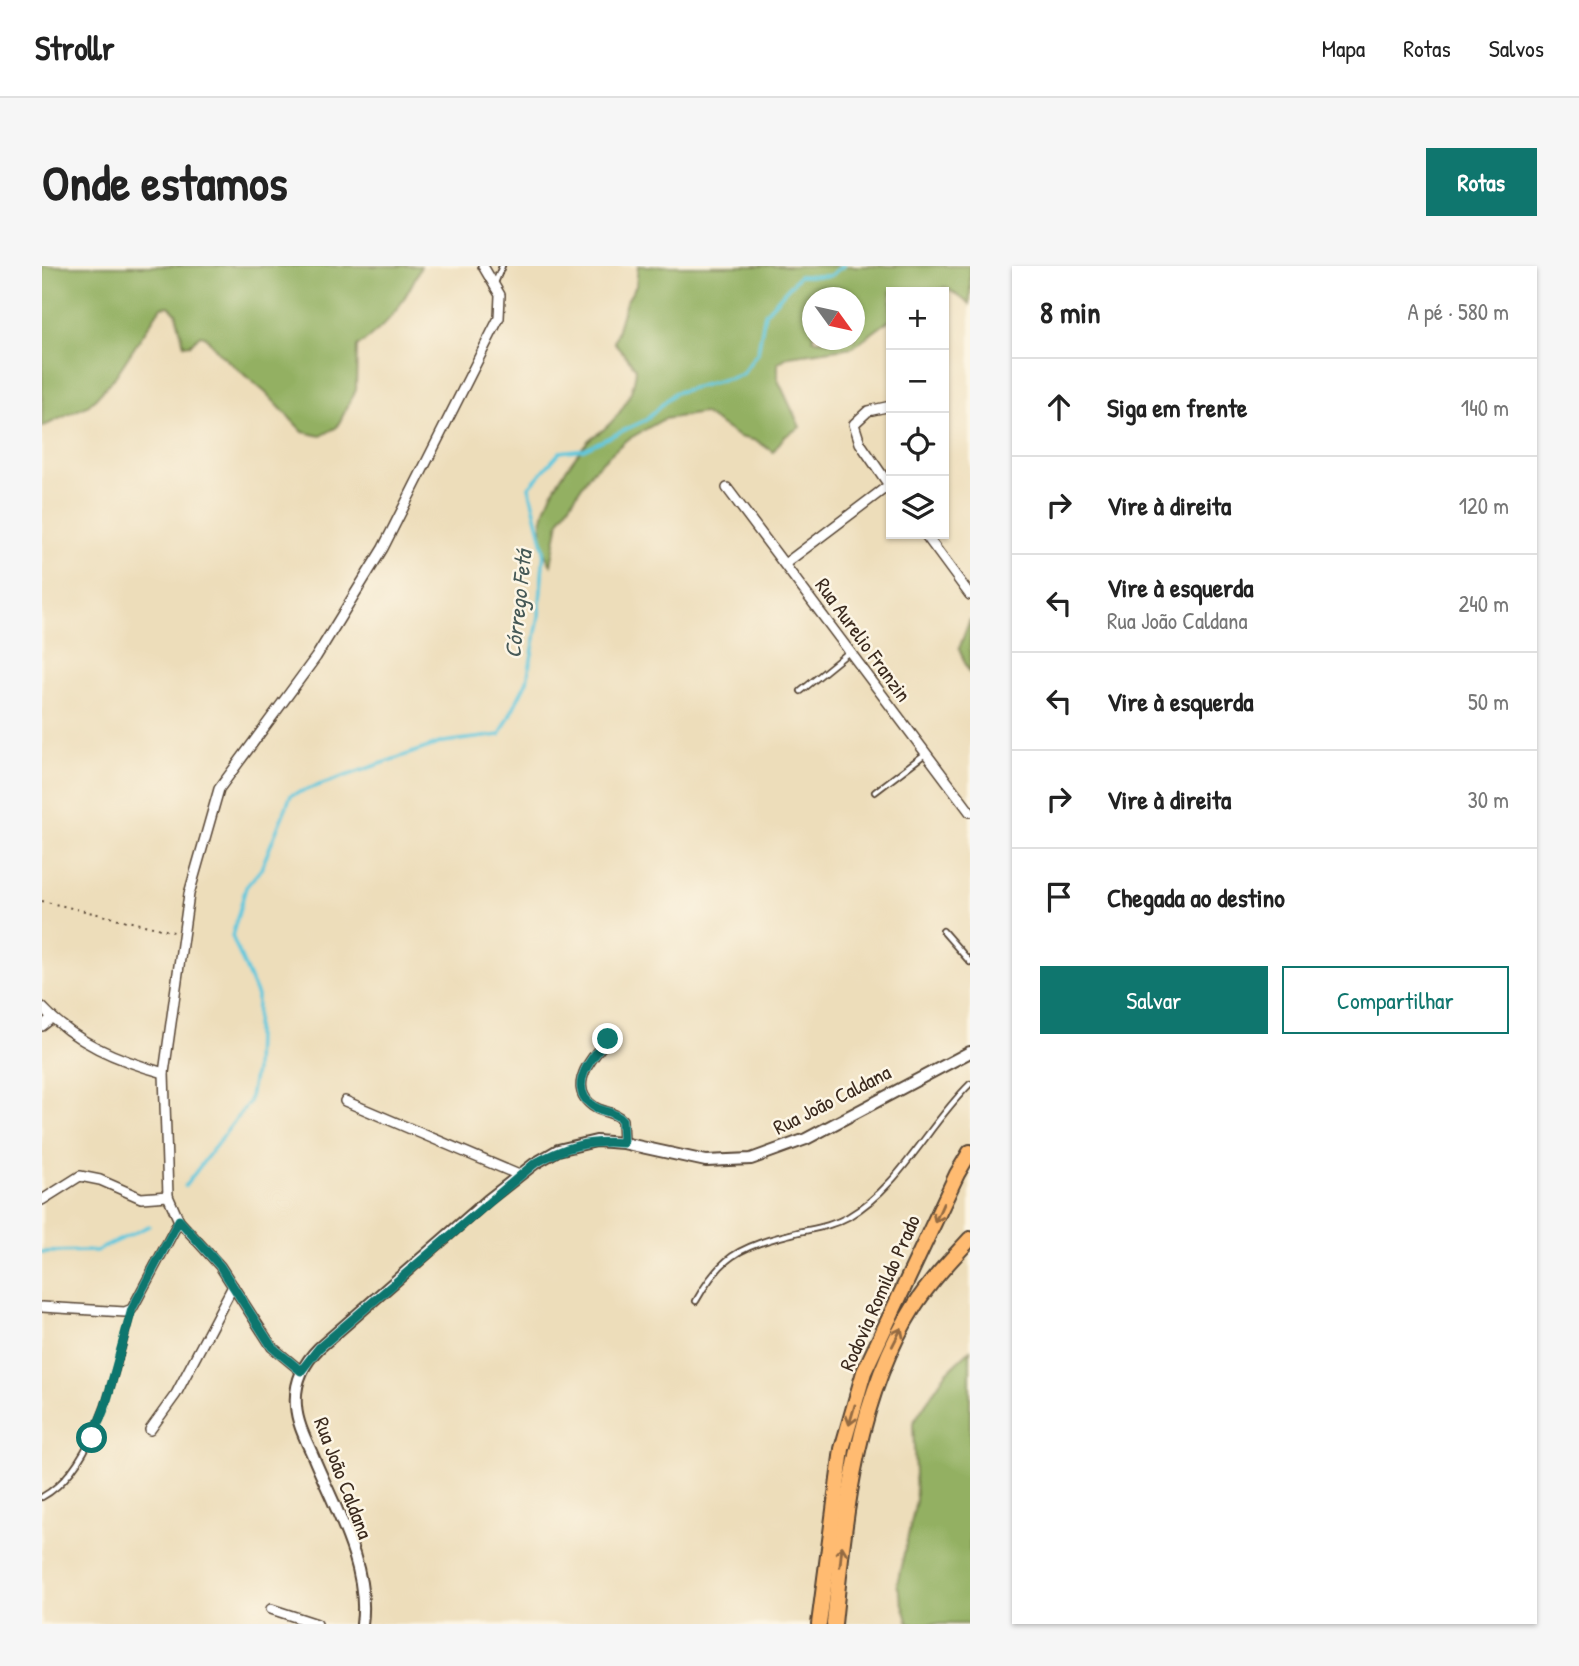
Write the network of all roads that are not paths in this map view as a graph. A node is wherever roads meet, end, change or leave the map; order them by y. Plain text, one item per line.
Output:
1 (483, 266) edge
2 (502, 266) edge
3 (495, 283) junction
4 (886, 407) edge
5 (886, 481) edge
6 (727, 488) dead end
7 (886, 490) edge
8 (929, 539) edge
9 (786, 563) junction
10 (970, 595) edge
11 (850, 652) junction
12 (801, 691) dead end
13 (925, 754) junction
14 (875, 792) dead end
15 (970, 812) edge
16 (943, 931) dead end
17 (970, 962) edge
18 (42, 1007) edge
19 (52, 1018) junction
20 (42, 1026) edge
21 (608, 1039) dead end
22 (970, 1052) edge
23 (164, 1073) junction
24 (970, 1084) edge
25 (345, 1101) dead end
26 (623, 1143) junction
27 (970, 1152) edge
28 (519, 1175) junction
29 (168, 1196) junction
30 (42, 1200) edge
31 (179, 1220) junction
32 (970, 1239) edge
33 (233, 1286) junction
34 (696, 1301) dead end
35 (42, 1307) edge
36 (132, 1309) junction
37 (301, 1371) junction
38 (150, 1430) dead end
39 (42, 1497) edge
40 (271, 1609) dead end
41 (317, 1624) edge
42 (362, 1624) edge
43 (819, 1624) edge
44 (834, 1624) edge

1 - 3 street
2 - 3 lane
3 - 23 street
4 - 5 street
6 - 9 street, Rua Aurelio Franzin
7 - 9 street
8 - 10 street
9 - 11 street, Rua Aurelio Franzin
11 - 12 lane
11 - 13 street, Rua Aurelio Franzin
13 - 14 lane
13 - 15 street, Rua Aurelio Franzin
16 - 17 lane
18 - 19 street
19 - 20 street
19 - 23 street
21 - 26 street
22 - 26 street, Rua João Caldana
23 - 29 street
24 - 34 lane
25 - 28 street
26 - 28 street, Rua João Caldana
27 -> 43 main road, Rodovia Romildo Prado
28 - 37 street, Rua João Caldana
29 - 30 street
29 - 31 street
31 - 33 street
31 - 36 street
44 -> 32 main road, Rodovia Romildo Prado
33 - 37 street
33 - 38 street
35 - 36 street
36 - 39 lane
37 - 42 street, Rua João Caldana
40 - 41 street

